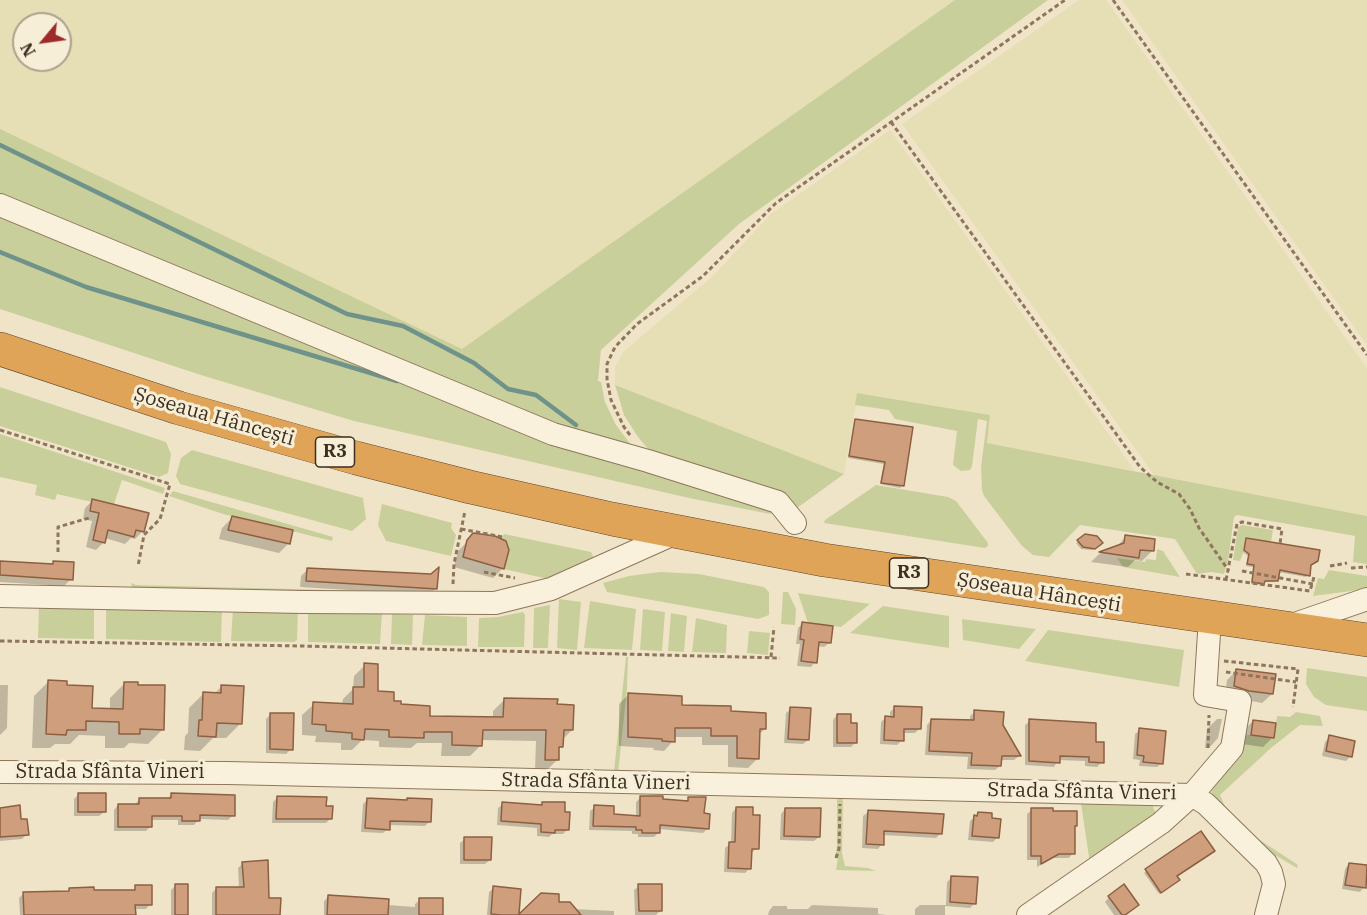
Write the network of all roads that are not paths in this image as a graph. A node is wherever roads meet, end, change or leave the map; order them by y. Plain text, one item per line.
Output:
1 (0, 205) edge
2 (0, 350) edge
3 (795, 523) dead end
4 (676, 533) junction
5 (0, 596) edge
6 (1367, 599) edge
7 (1210, 618) junction
8 (1285, 628) junction
9 (1367, 640) edge
10 (0, 772) edge
11 (1192, 795) junction
12 (1028, 915) edge
13 (1266, 915) edge

1 - 3 street
2 - 4 highway, Șoseaua Hâncești / R3
4 - 5 street
4 - 7 highway, Șoseaua Hâncești / R3
6 - 8 street
7 - 8 highway, Șoseaua Hâncești / R3
7 - 11 street
8 - 9 highway, Șoseaua Hâncești / R3
10 - 11 street, Strada Sfânta Vineri
11 - 12 street
11 - 13 street

